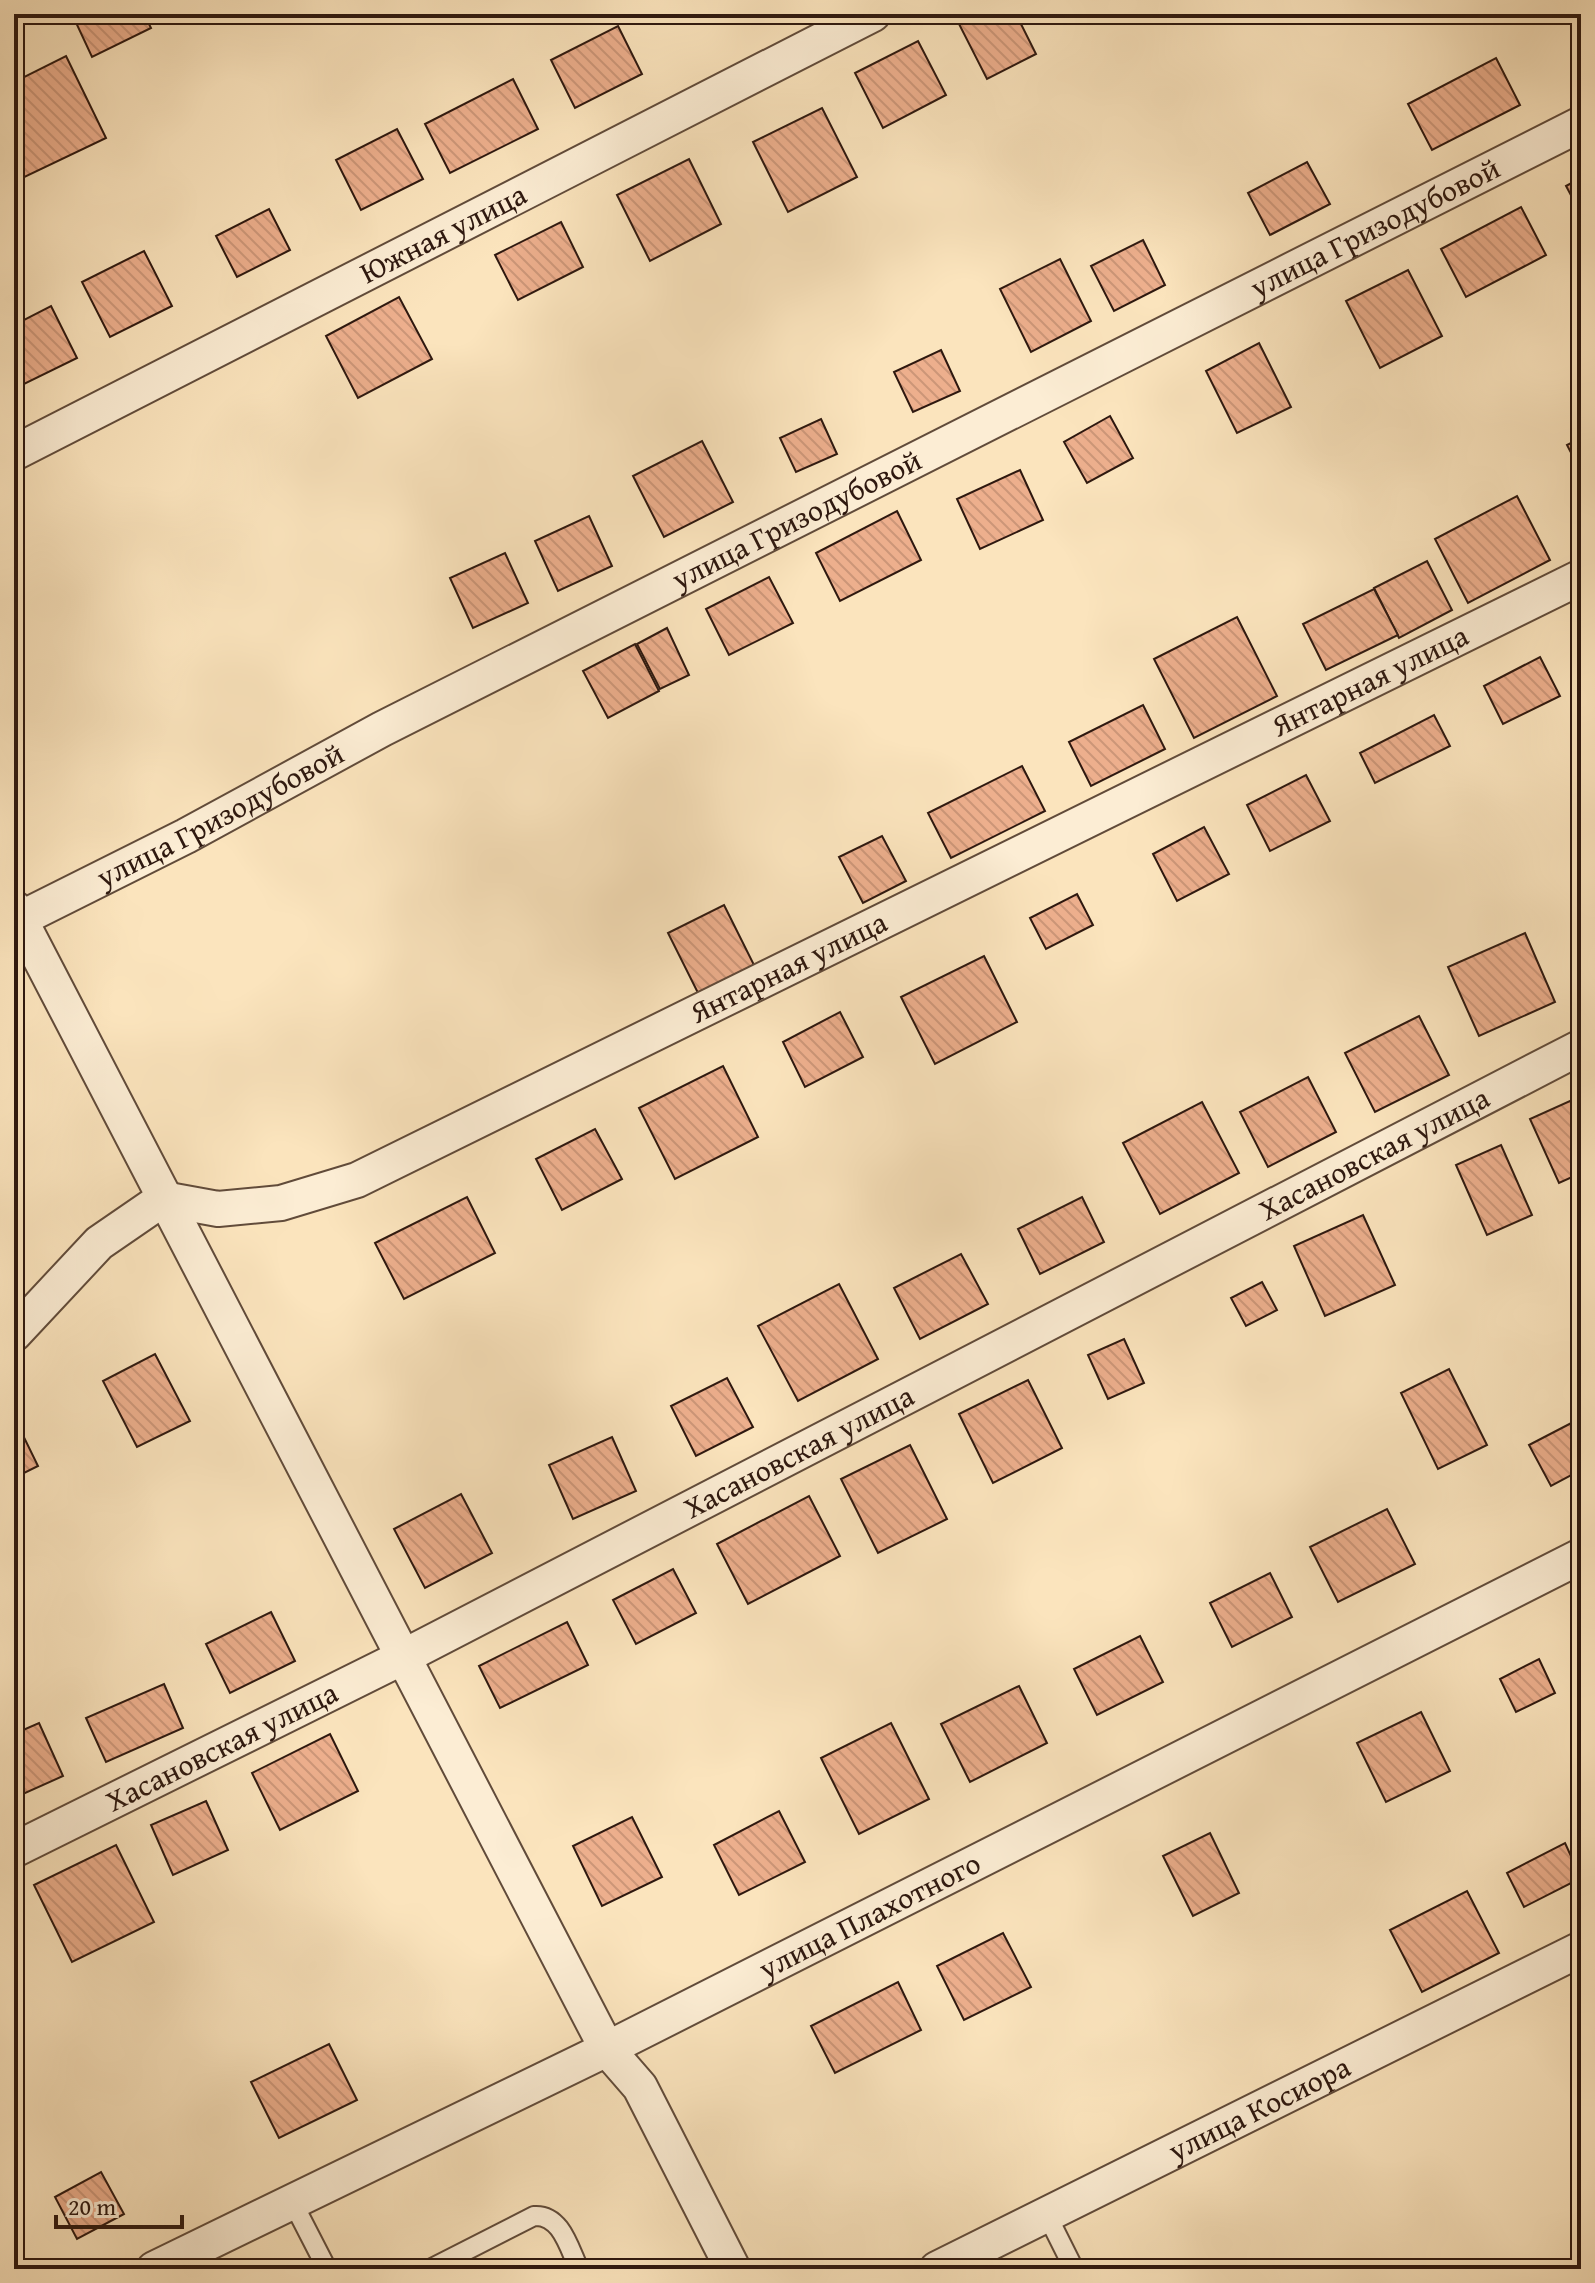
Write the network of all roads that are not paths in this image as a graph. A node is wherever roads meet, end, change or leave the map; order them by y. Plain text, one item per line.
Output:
1 (873, 14) edge
2 (1581, 124) edge
3 (14, 453) edge
4 (1581, 577) edge
5 (16, 917) edge
6 (1581, 1047) edge
7 (163, 1199) junction
8 (14, 1334) edge
9 (1581, 1556) edge
10 (403, 1657) junction
11 (14, 1850) edge
12 (1581, 1949) edge
13 (607, 2049) junction
14 (292, 2201) junction
15 (1047, 2215) junction
16 (154, 2269) edge
17 (327, 2269) edge
18 (430, 2269) edge
19 (579, 2269) edge
20 (733, 2269) edge
21 (937, 2269) edge
22 (1074, 2269) edge

1 - 3 street, Южная улица
2 - 5 street, улица Гризодубовой
4 - 7 street, Янтарная улица
5 - 7 street
6 - 10 street, Хасановская улица
7 - 8 street
7 - 10 street
9 - 13 street, улица Плахотного
10 - 11 street, Хасановская улица
10 - 13 street
12 - 15 street, улица Косиора
13 - 14 street, улица Плахотного
13 - 20 street
14 - 16 street, улица Плахотного
14 - 17 lane
15 - 21 street, улица Косиора
15 - 22 lane
18 - 19 lane

